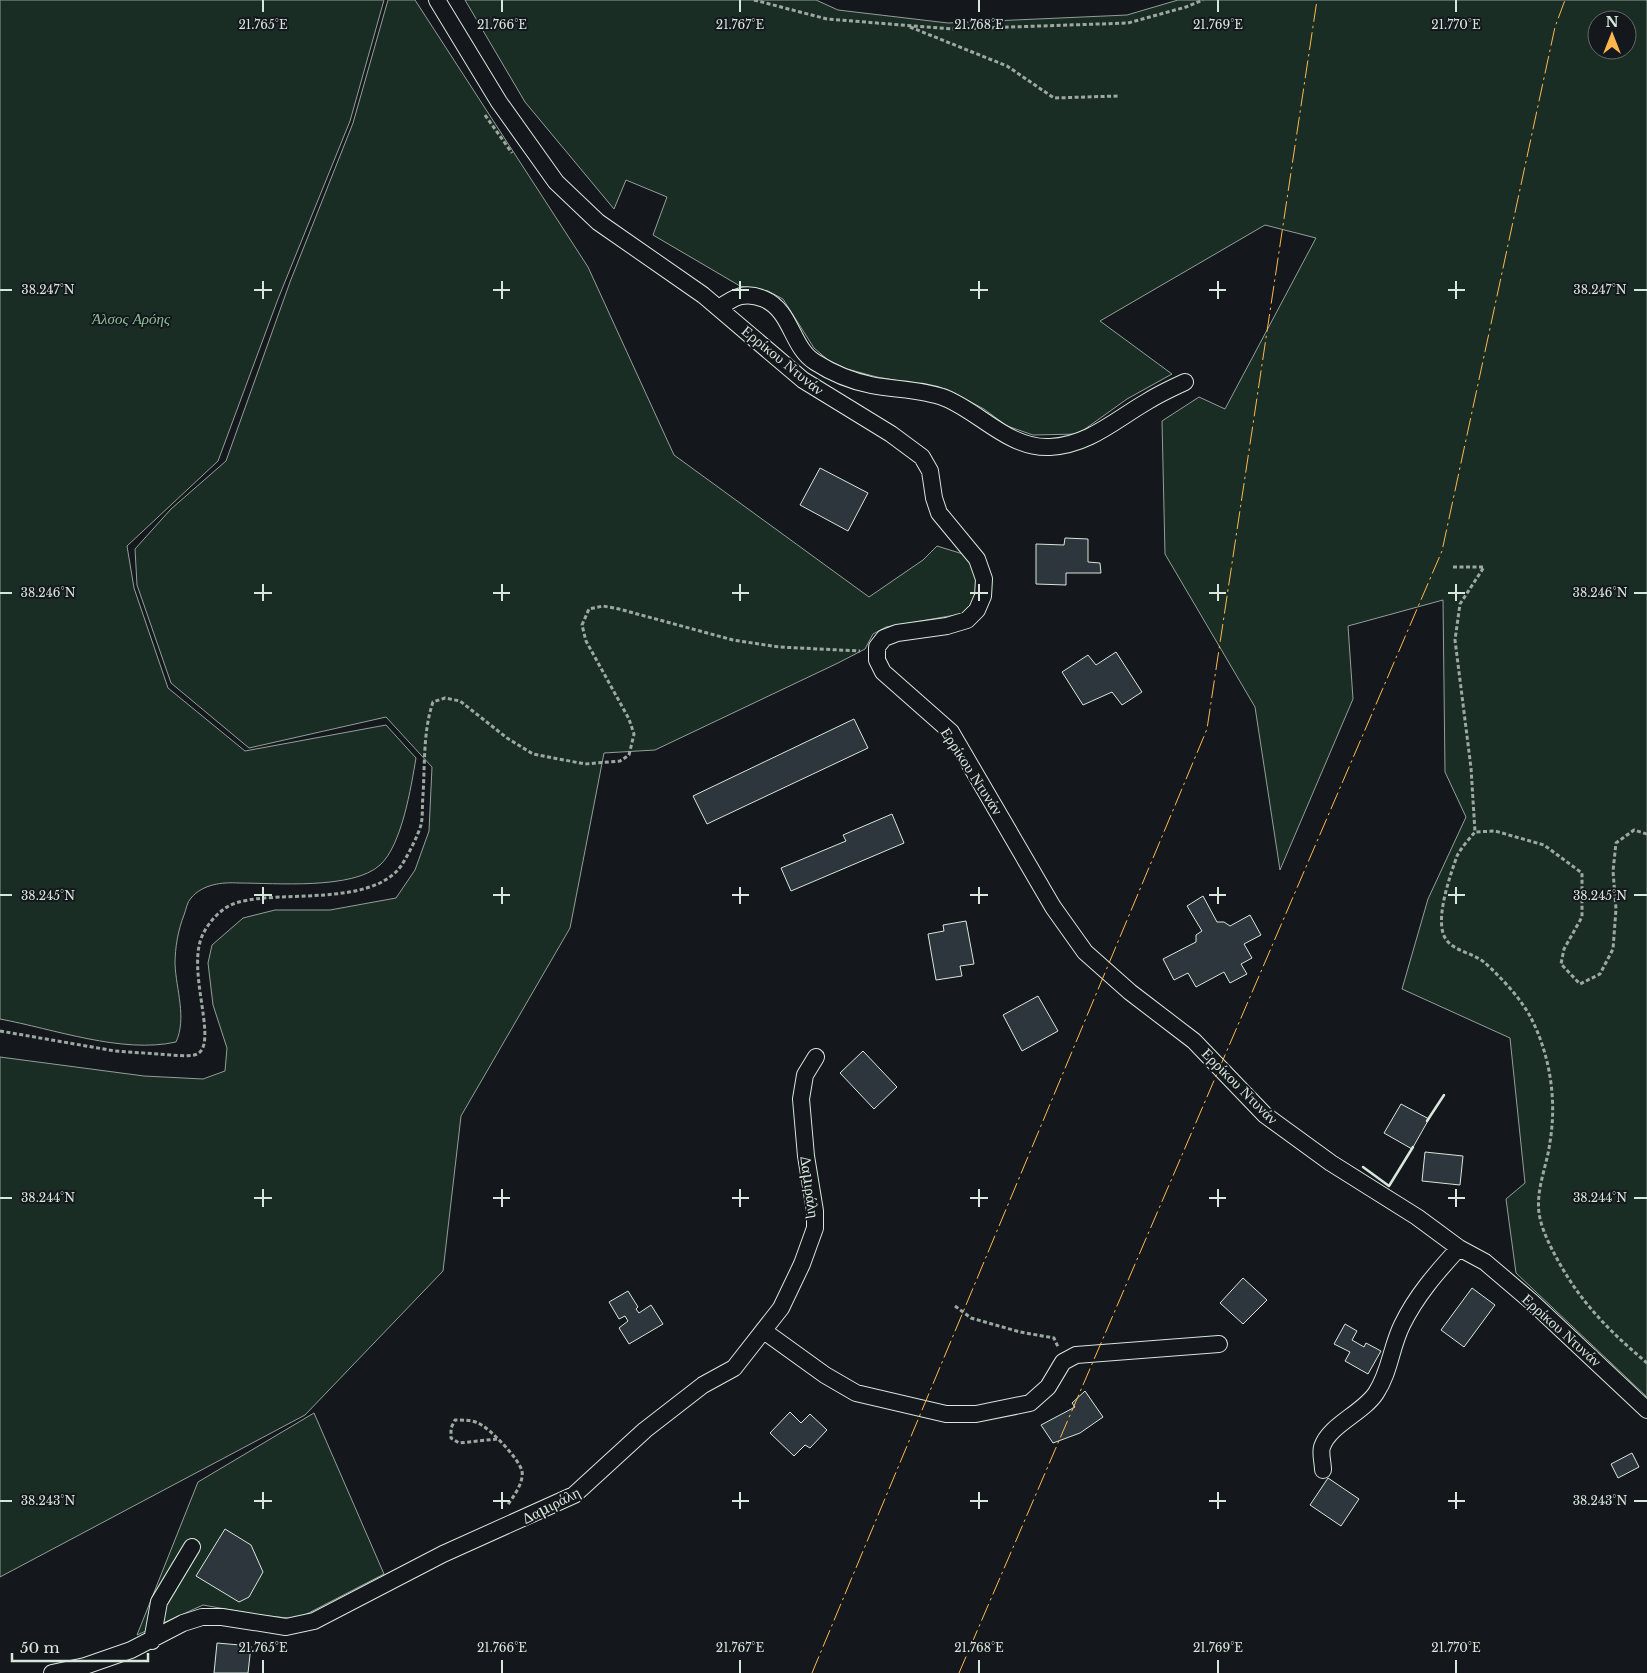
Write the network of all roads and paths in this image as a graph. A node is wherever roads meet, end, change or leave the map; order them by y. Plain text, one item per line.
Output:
1 (437, 0) edge
2 (754, 0) edge
3 (1203, 0) edge
4 (904, 25) junction
5 (1118, 96) dead end
6 (719, 308) junction
7 (1184, 382) dead end
8 (1453, 567) dead end
9 (876, 651) junction
10 (1475, 832) junction
11 (1647, 834) edge
12 (0, 1031) edge
13 (816, 1057) dead end
14 (1459, 1248) junction
15 (955, 1306) dead end
16 (764, 1330) junction
17 (1219, 1344) dead end
18 (1063, 1362) junction
19 (1647, 1363) edge
20 (1647, 1410) edge
21 (496, 1439) junction
22 (1323, 1470) dead end
23 (495, 1532) junction
24 (192, 1547) dead end
25 (152, 1641) junction
26 (52, 1673) edge

1 - 6 street, Ερρίκου Ντυνάν
2 - 4 path
3 - 4 path
4 - 5 path
6 - 7 street
6 - 9 street, Ερρίκου Ντυνάν
8 - 10 path
9 - 12 path
9 - 14 street, Ερρίκου Ντυνάν
10 - 11 path
10 - 19 path
13 - 16 street, Δαμιράλη
14 - 20 street, Ερρίκου Ντυνάν
14 - 22 street
15 - 18 path
16 - 18 street
16 - 23 street, Δαμιράλη
17 - 18 street
21 - 21 path
21 - 23 path
23 - 25 street, Δαμιράλη
24 - 25 street
25 - 26 street, Δαμιράλη

